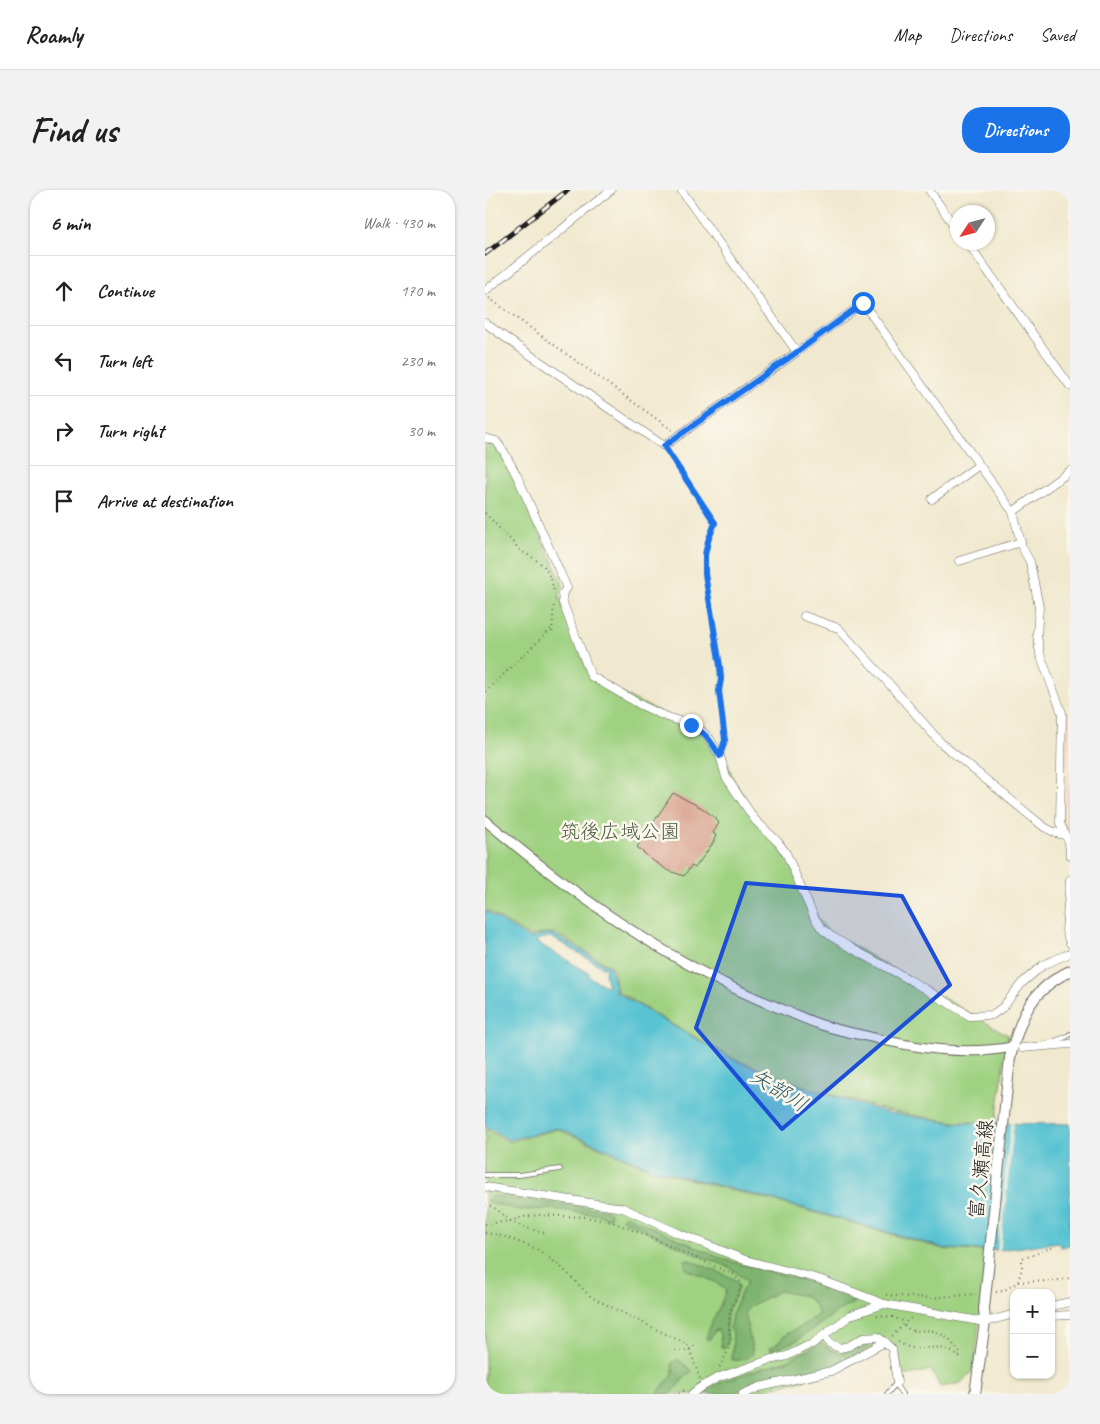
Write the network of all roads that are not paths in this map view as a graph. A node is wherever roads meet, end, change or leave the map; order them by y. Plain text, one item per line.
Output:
1 (611, 190) edge
2 (681, 190) edge
3 (929, 190) edge
4 (950, 220) edge
5 (973, 250) edge
6 (485, 290) edge
7 (485, 322) edge
8 (797, 352) junction
9 (1070, 386) edge
10 (485, 438) edge
11 (979, 465) junction
12 (1070, 471) edge
13 (931, 499) dead end
14 (1013, 512) junction
15 (1021, 542) junction
16 (959, 561) dead end
17 (804, 616) dead end
18 (485, 820) edge
19 (1068, 839) edge
20 (1070, 855) edge
21 (1070, 880) edge
22 (1070, 943) edge
23 (1070, 953) edge
24 (1070, 971) edge
25 (1070, 1034) edge
26 (1070, 1044) edge
27 (1037, 1047) junction
28 (1017, 1048) junction
29 (560, 1169) dead end
30 (485, 1175) edge
31 (485, 1187) edge
32 (1070, 1302) edge
33 (885, 1304) junction
34 (1055, 1305) edge
35 (1070, 1315) edge
36 (1055, 1316) edge
37 (1010, 1317) edge
38 (985, 1322) junction
39 (824, 1335) junction
40 (888, 1340) junction
41 (896, 1383) junction
42 (692, 1394) edge
43 (743, 1394) edge
44 (887, 1394) edge
45 (902, 1394) edge
46 (975, 1394) edge

1 - 6 street
2 - 8 street
3 - 4 street
5 - 9 street
7 - 8 street
8 - 11 street
10 - 23 street
11 - 13 street
11 - 14 street
12 - 14 street
14 - 15 street
15 - 16 street
15 - 19 street
17 - 19 street
18 - 28 street
19 - 20 street
21 - 22 street
24 - 28 main road, 富久瀬高線
25 - 27 lane
26 - 27 street
27 - 28 street
28 - 38 main road, 富久瀬高線, bridge
29 - 30 lane
31 - 33 street
32 - 34 street
33 - 38 street
33 - 39 street
35 - 36 street
37 - 38 street
38 - 46 main road, 富久瀬高線
39 - 40 street
39 - 42 street
40 - 41 street
40 - 43 street
41 - 44 lane
41 - 45 lane

